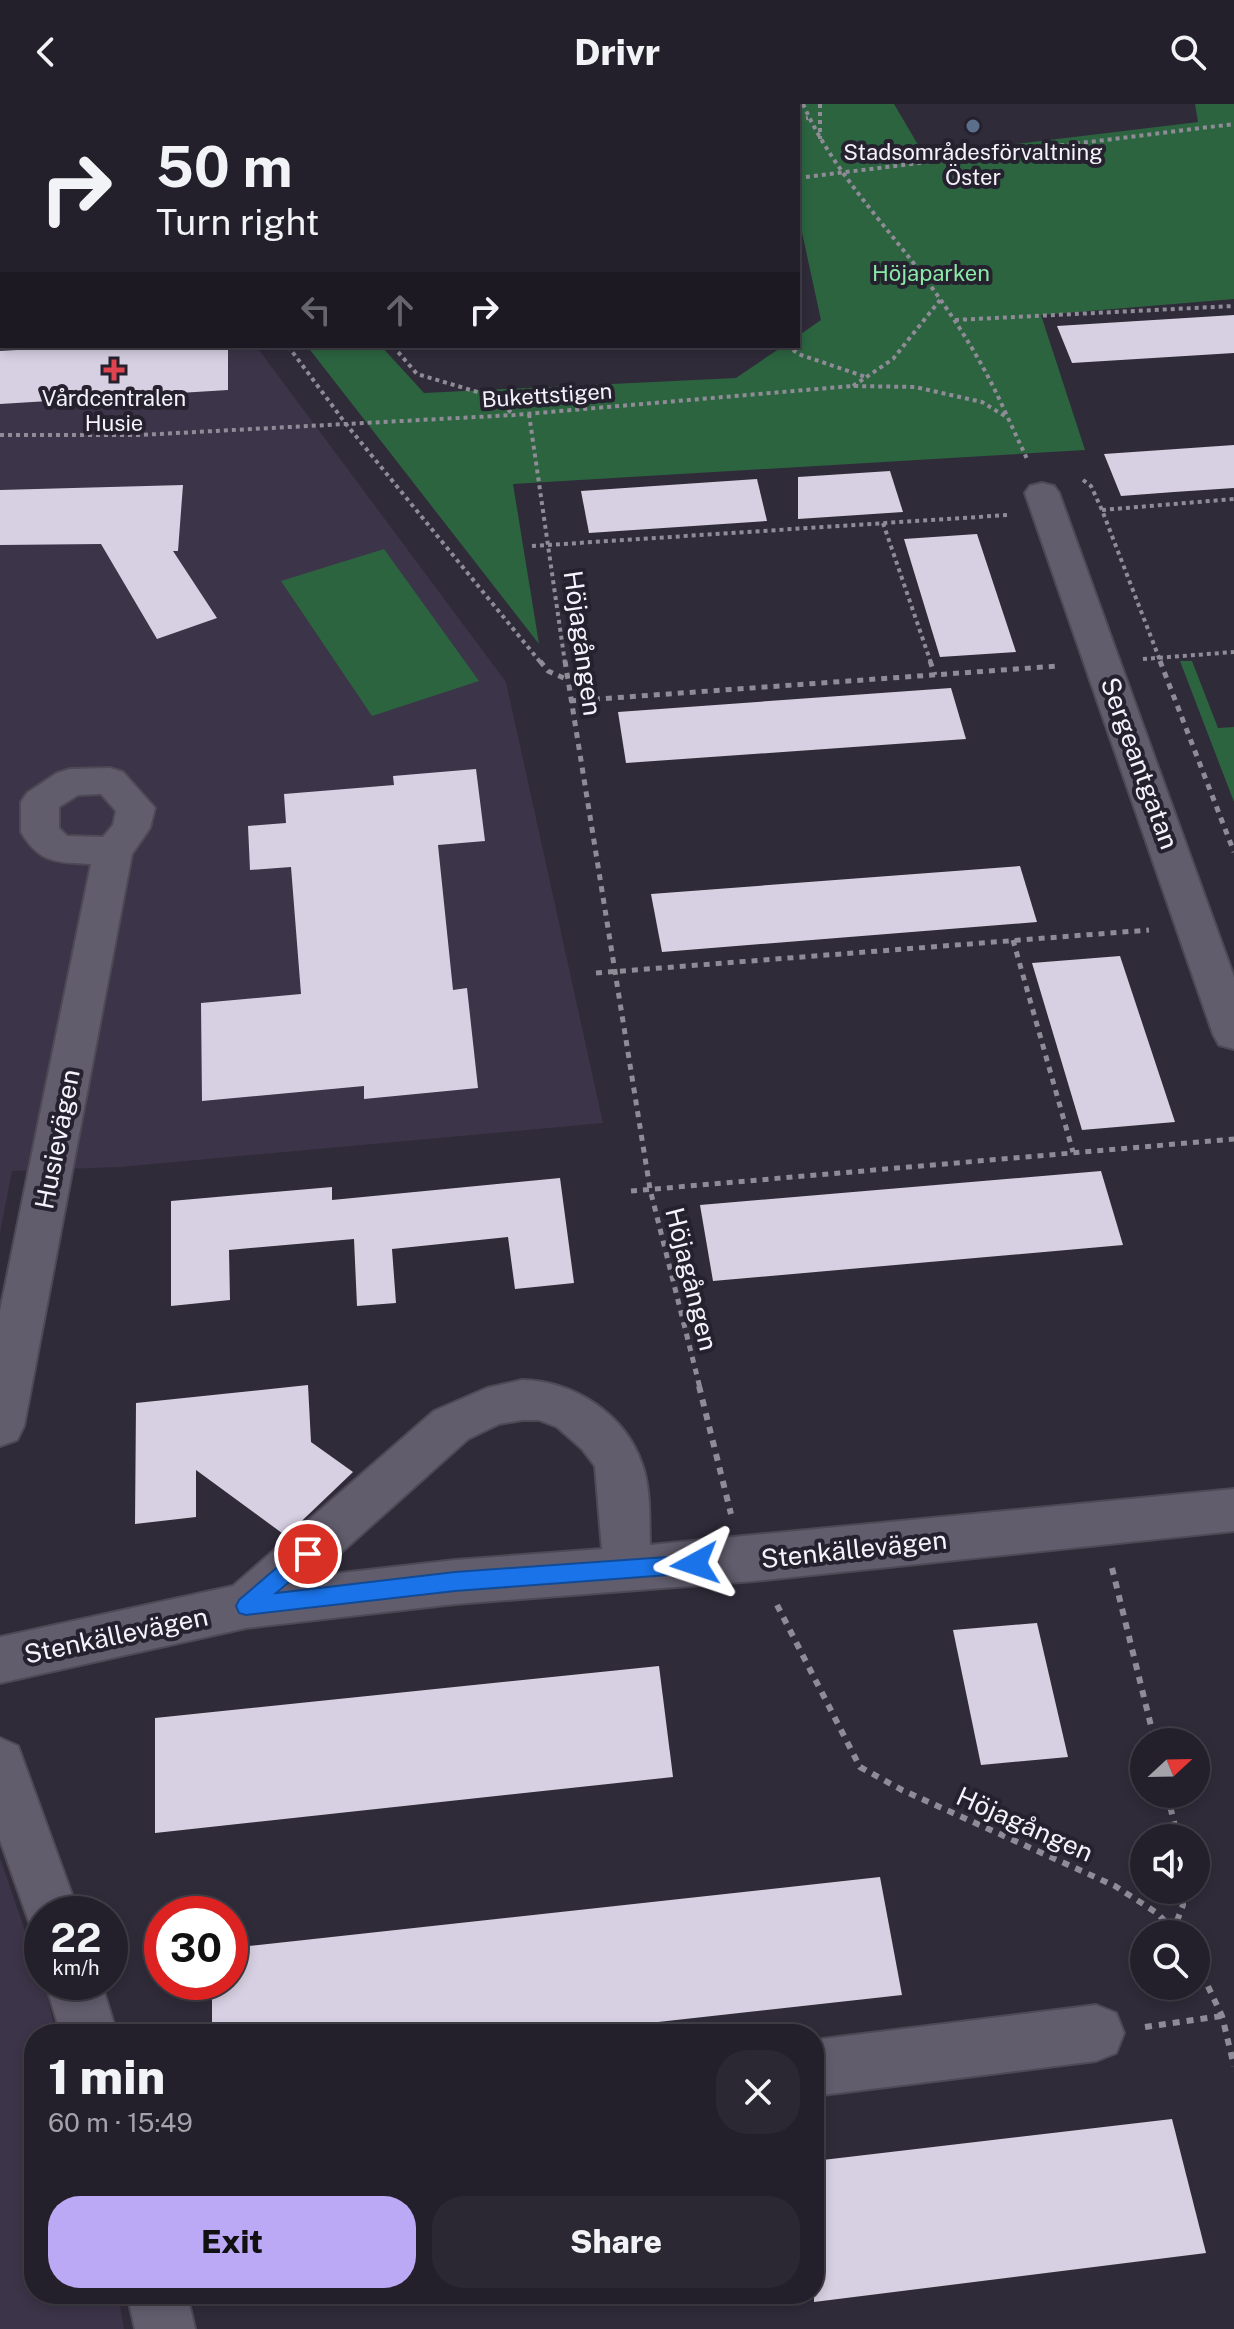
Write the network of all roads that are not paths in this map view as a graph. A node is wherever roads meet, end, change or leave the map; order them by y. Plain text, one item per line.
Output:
1 (1046, 502) road end
2 (113, 851) dead end
3 (1234, 1034) edge
4 (0, 1426) edge
5 (1234, 1510) edge
6 (627, 1570) junction
7 (246, 1606) junction
8 (0, 1660) edge
9 (0, 1763) edge
10 (46, 1896) edge
11 (79, 2000) edge
12 (86, 2024) edge
13 (1096, 2033) road end
14 (824, 2067) edge
15 (159, 2304) edge
16 (165, 2329) edge

1 - 3 street, Sergeantgatan
2 - 4 street, Husievägen
5 - 6 street, Stenkällevägen
6 - 7 street, Stenkällevägen
6 - 7 street
7 - 8 street, Stenkällevägen
9 - 10 street
11 - 12 street
13 - 14 street
15 - 16 street

